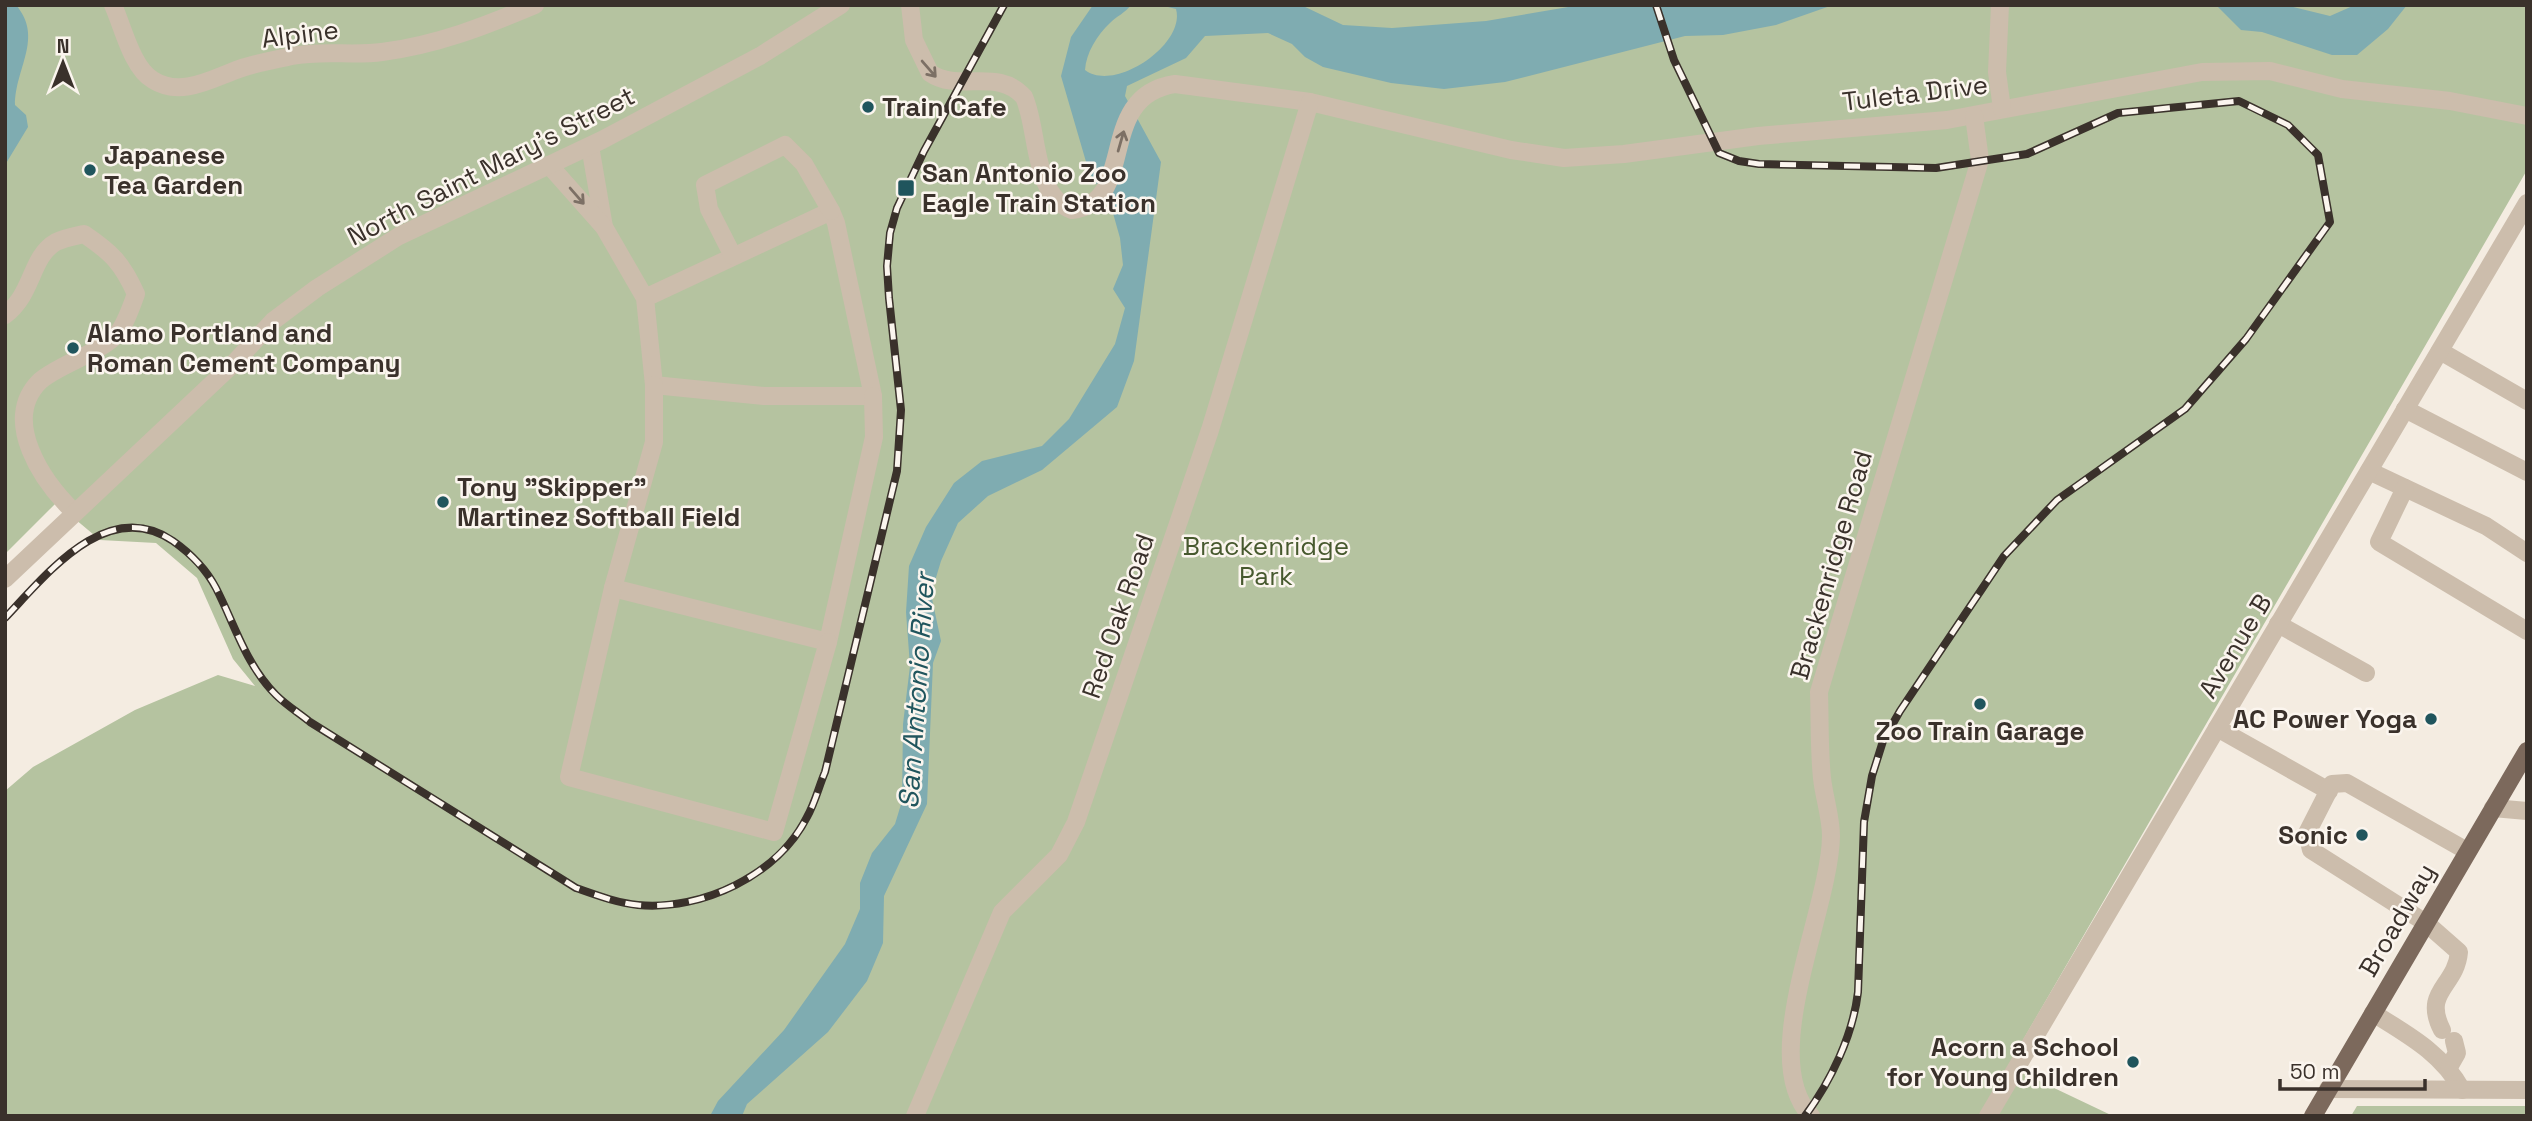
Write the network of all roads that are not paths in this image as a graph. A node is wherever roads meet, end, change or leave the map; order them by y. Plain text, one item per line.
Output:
1 (114, 5) edge
2 (536, 5) edge
3 (841, 5) edge
4 (910, 5) edge
5 (2000, 5) edge
6 (1310, 102) junction
7 (2002, 109) junction
8 (1974, 116) junction
9 (2527, 116) edge
10 (590, 146) junction
11 (549, 165) junction
12 (2527, 203) edge
13 (831, 211) junction
14 (604, 227) junction
15 (733, 257) junction
16 (645, 298) junction
17 (5, 315) edge
18 (2440, 351) junction
19 (654, 384) junction
20 (873, 396) junction
21 (2527, 401) edge
22 (2405, 409) junction
23 (2369, 471) junction
24 (2527, 472) edge
25 (2405, 488) junction
26 (74, 512) junction
27 (2527, 553) edge
28 (5, 579) edge
29 (613, 588) junction
30 (2278, 624) junction
31 (2527, 631) edge
32 (828, 642) junction
33 (2366, 673) dead end
34 (2217, 728) junction
35 (2527, 751) edge
36 (2329, 791) junction
37 (2493, 808) junction
38 (2527, 811) edge
39 (2467, 851) junction
40 (2426, 923) junction
41 (2373, 1013) junction
42 (2449, 1067) junction
43 (2328, 1089) junction
44 (2462, 1090) junction
45 (2527, 1090) edge
46 (915, 1116) edge
47 (1811, 1116) edge
48 (1988, 1116) edge
49 (2312, 1116) edge

1 - 2 street, Alpine
3 - 10 street, North Saint Mary's Street
4 -> 6 street, Tuleta Drive
5 - 7 street
6 - 8 street, Tuleta Drive
6 - 46 street, Red Oak Road
7 - 8 street, Tuleta Drive
7 - 9 street, Tuleta Drive
8 - 47 street, Brackenridge Road
10 - 11 street, North Saint Mary's Street
10 - 14 street
11 -> 14 street
11 - 26 street, North Saint Mary's Street
12 - 18 street, Avenue B
13 - 15 street
13 - 15 street
13 - 20 street
14 - 16 street
15 - 16 street
16 - 19 street
17 - 26 street
18 - 21 street
18 - 22 street, Avenue B
19 - 20 street
19 - 29 street
20 - 32 street
22 - 23 street, Avenue B
22 - 24 street
23 - 25 street
23 - 30 street, Avenue B
25 - 27 street
25 - 31 street
26 - 28 street, North Saint Mary's Street
29 - 32 street
29 - 32 street
30 - 33 street
30 - 34 street, Avenue B
34 - 36 street
34 - 48 street, Avenue B
35 - 37 main road, Broadway
36 - 39 street
36 - 40 street
37 - 38 street
37 - 39 main road, Broadway
39 - 40 main road, Broadway
40 - 41 main road, Broadway
40 - 42 street
41 - 42 street
41 - 43 main road, Broadway
42 - 44 street
43 - 44 street
43 - 49 main road, Broadway
44 - 45 street

